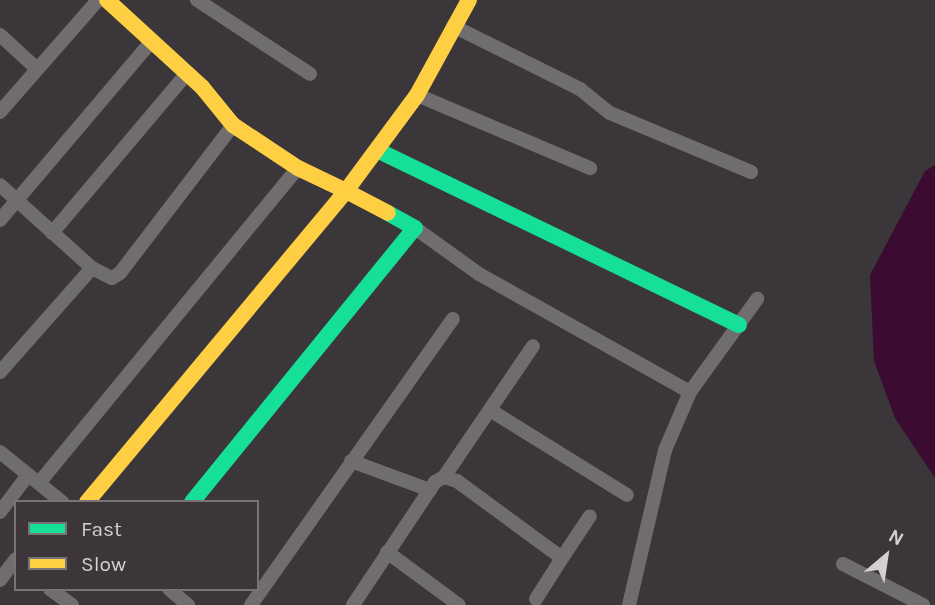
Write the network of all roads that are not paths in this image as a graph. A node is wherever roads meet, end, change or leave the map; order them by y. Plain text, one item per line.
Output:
1 (98, 0) edge
2 (197, 0) edge
3 (469, 0) edge
4 (113, 2) edge
5 (453, 26) junction
6 (0, 36) edge
7 (152, 41) junction
8 (36, 68) junction
9 (187, 73) junction
10 (310, 74) dead end
11 (417, 95) junction
12 (0, 112) edge
13 (233, 125) junction
14 (377, 150) junction
15 (298, 168) junction
16 (590, 168) dead end
17 (751, 172) dead end
18 (0, 185) edge
19 (346, 191) junction
20 (16, 201) junction
21 (0, 220) edge
22 (415, 228) junction
23 (52, 233) junction
24 (92, 268) junction
25 (757, 299) dead end
26 (453, 319) dead end
27 (739, 325) junction
28 (533, 346) dead end
29 (0, 372) edge
30 (690, 392) junction
31 (490, 410) junction
32 (0, 452) edge
33 (351, 461) junction
34 (444, 477) junction
35 (33, 479) junction
36 (430, 490) junction
37 (626, 495) dead end
38 (59, 500) edge
39 (90, 500) edge
40 (194, 500) edge
41 (0, 512) edge
42 (590, 516) dead end
43 (387, 552) junction
44 (562, 558) junction
45 (14, 563) edge
46 (844, 564) dead end
47 (0, 580) edge
48 (53, 591) edge
49 (171, 591) edge
50 (536, 600) dead end
51 (72, 605) edge
52 (188, 605) edge
53 (251, 605) edge
54 (353, 605) edge
55 (459, 605) edge
56 (629, 605) edge
57 (923, 605) edge

1 - 8 street
2 - 10 street
3 - 5 street
4 - 7 street
5 - 11 street
5 - 17 street
6 - 8 street
7 - 9 street
7 - 20 street
8 - 12 street
9 - 13 street
9 - 23 street
11 - 14 street
11 - 16 street
13 - 15 street
13 - 24 street
14 - 19 street
14 - 27 street
15 - 19 street
15 - 35 street
18 - 20 street
19 - 22 street
19 - 39 street
20 - 21 street
20 - 23 street
22 - 30 street
22 - 40 street
23 - 24 street
24 - 29 street
25 - 27 street
26 - 33 street
27 - 30 street
28 - 31 street
30 - 56 street
31 - 34 street
31 - 37 street
32 - 35 street
33 - 36 street
33 - 53 street
34 - 36 street
34 - 44 street
35 - 38 street
35 - 41 street
36 - 43 street
42 - 44 street
43 - 54 street
43 - 55 street
44 - 50 street
45 - 47 street
46 - 57 street
48 - 51 street
49 - 52 street

